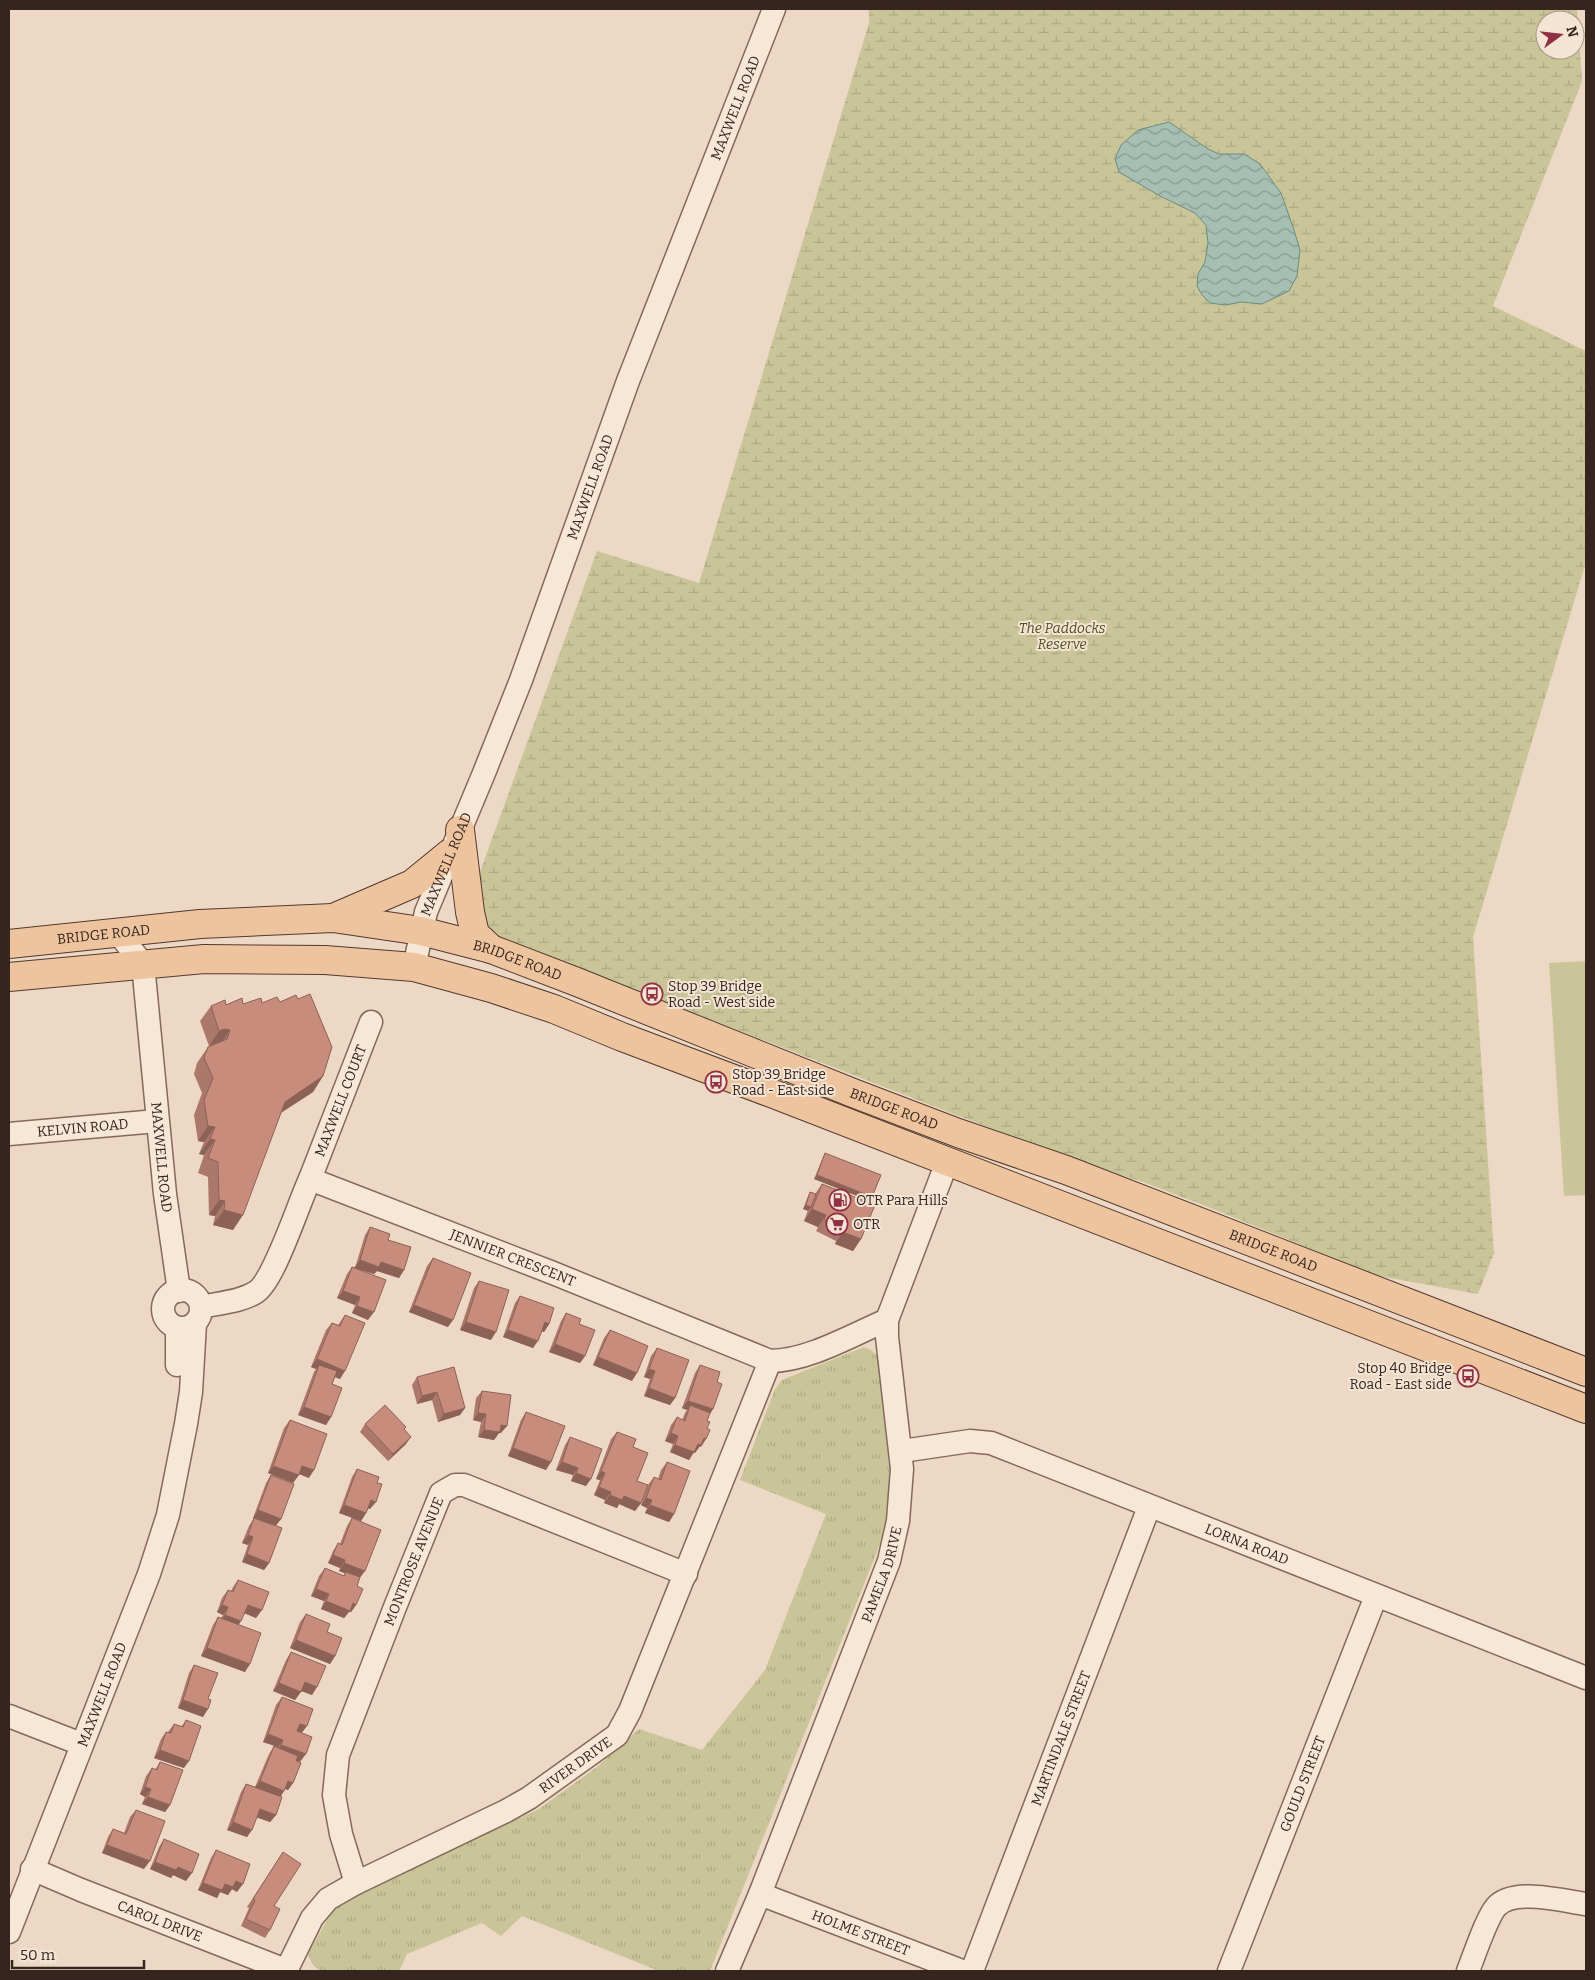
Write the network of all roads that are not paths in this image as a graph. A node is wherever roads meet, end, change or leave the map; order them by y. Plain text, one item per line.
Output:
1 (774, 9) edge
2 (455, 841) junction
3 (333, 918) junction
4 (421, 931) junction
5 (118, 933) junction
6 (9, 944) edge
7 (491, 949) junction
8 (143, 964) junction
9 (414, 967) junction
10 (9, 977) edge
11 (370, 1022) dead end
12 (157, 1121) junction
13 (958, 1133) junction
14 (9, 1134) edge
15 (947, 1162) junction
16 (310, 1179) junction
17 (179, 1291) junction
18 (191, 1319) junction
19 (887, 1320) junction
20 (770, 1361) junction
21 (1586, 1372) edge
22 (1586, 1409) edge
23 (902, 1451) junction
24 (1149, 1507) junction
25 (686, 1574) junction
26 (1376, 1596) junction
27 (1586, 1678) edge
28 (9, 1716) edge
29 (81, 1744) junction
30 (32, 1869) junction
31 (356, 1883) junction
32 (760, 1894) junction
33 (1586, 1904) edge
34 (9, 1932) edge
35 (287, 1971) edge
36 (727, 1971) edge
37 (962, 1971) edge
38 (972, 1971) edge
39 (1229, 1971) edge
40 (1468, 1971) edge

1 - 2 street, MAXWELL ROAD
2 - 3 main road
2 - 4 street, MAXWELL ROAD
2 - 7 main road
3 - 4 main road, BRIDGE ROAD
3 - 5 main road, BRIDGE ROAD
4 - 7 main road, BRIDGE ROAD
4 - 9 street, MAXWELL ROAD
5 - 6 main road, BRIDGE ROAD
5 - 8 street
7 - 13 main road, BRIDGE ROAD
8 - 9 main road
8 - 10 main road
8 - 12 street, MAXWELL ROAD
9 - 15 main road
11 - 16 street, MAXWELL COURT
12 - 14 street, KELVIN ROAD
12 - 17 street, MAXWELL ROAD
13 - 15 main road
13 - 21 main road, BRIDGE ROAD
15 - 19 street, PAMELA DRIVE
15 - 22 main road
16 - 18 street
16 - 20 street, JENNIER CRESCENT
17 - 18 street
17 - 18 street
18 - 29 street, MAXWELL ROAD
19 - 20 street
19 - 23 street, PAMELA DRIVE
20 - 25 street, RIVER DRIVE
23 - 24 street, LORNA ROAD
23 - 32 street, PAMELA DRIVE
24 - 26 street, LORNA ROAD
24 - 38 street, MARTINDALE STREET
25 - 31 street, RIVER DRIVE
25 - 31 street, MONTROSE AVENUE
26 - 27 street, LORNA ROAD
26 - 39 street, GOULD STREET
28 - 29 street
29 - 30 street, MAXWELL ROAD
30 - 34 street, MAXWELL ROAD
30 - 35 street, CAROL DRIVE
31 - 35 street, RIVER DRIVE
32 - 36 street, PAMELA DRIVE
32 - 37 street, HOLME STREET
33 - 40 street

